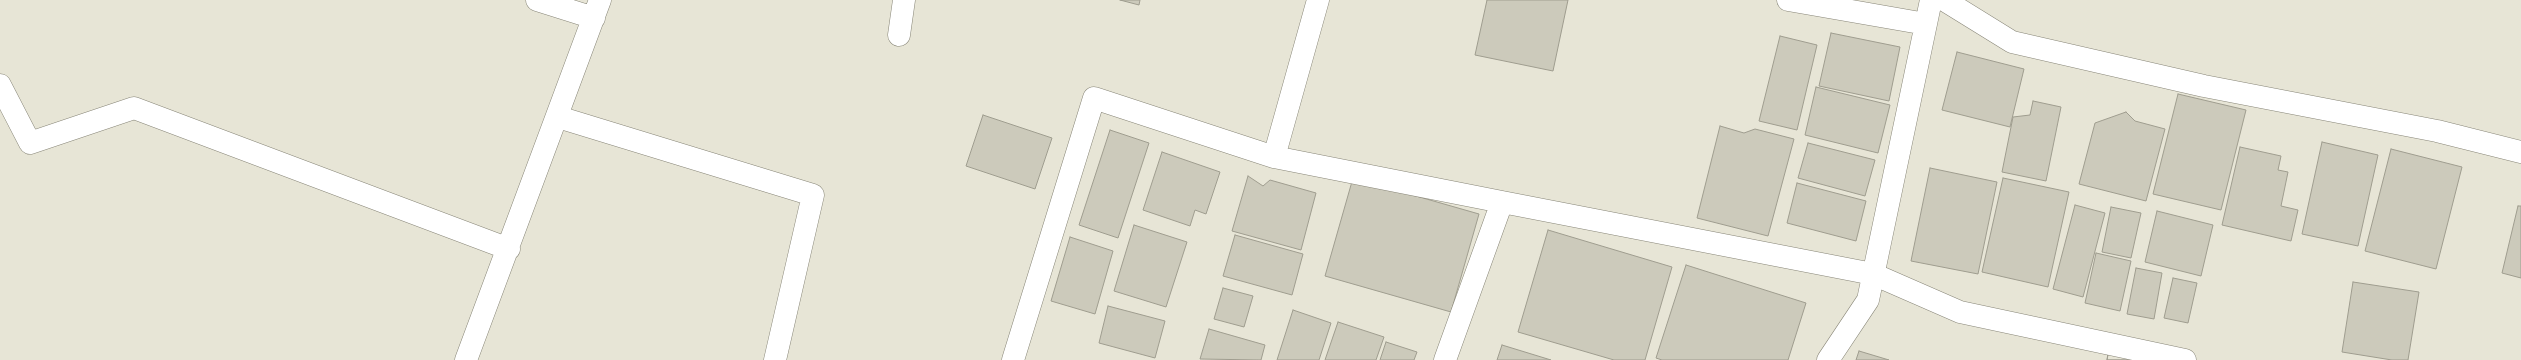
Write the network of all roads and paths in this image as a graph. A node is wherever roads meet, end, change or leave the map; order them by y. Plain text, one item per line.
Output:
1 (536, 0) edge
2 (904, 0) edge
3 (1318, 0) edge
4 (1788, 0) edge
5 (1931, 0) edge
6 (1944, 0) edge
7 (597, 9) edge
8 (1926, 24) junction
9 (899, 35) dead end
10 (0, 84) edge
11 (558, 117) junction
12 (2521, 152) edge
13 (1274, 157) junction
14 (1502, 202) junction
15 (509, 249) junction
16 (1873, 274) junction
17 (469, 359) edge
18 (775, 360) edge
19 (1013, 360) edge
20 (1444, 360) edge
21 (1828, 360) edge
22 (2185, 360) edge

1 - 7 street
2 - 9 street
3 - 13 street
4 - 8 street
5 - 8 street
6 - 12 street
7 - 11 street
8 - 16 street
10 - 15 street
11 - 15 street
11 - 18 street
13 - 14 street
13 - 19 street
14 - 16 street
14 - 20 street
15 - 17 street
16 - 21 street
16 - 22 street

